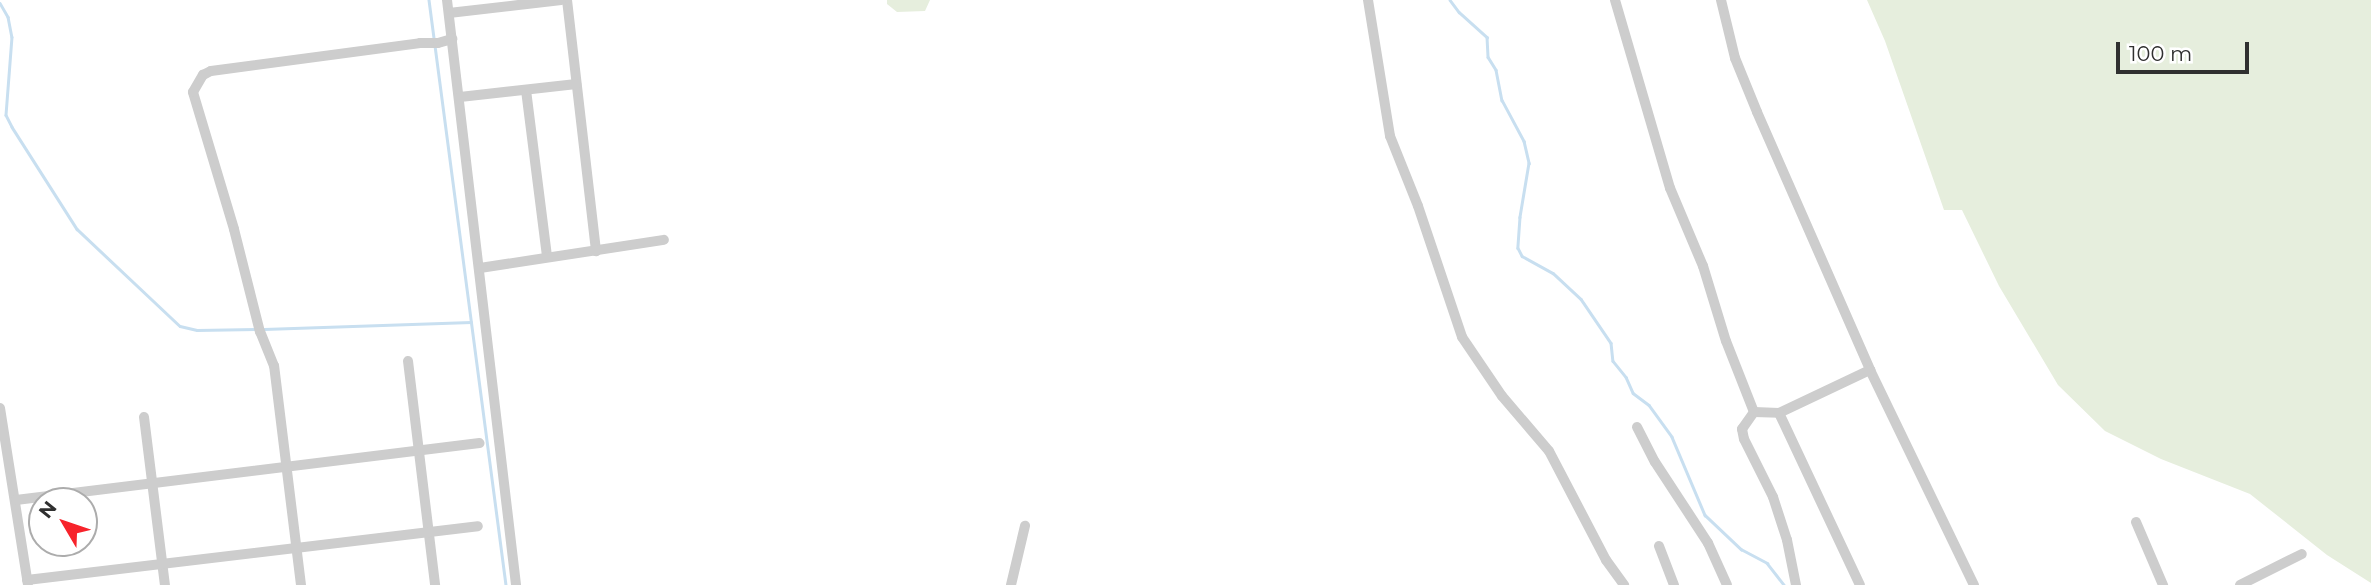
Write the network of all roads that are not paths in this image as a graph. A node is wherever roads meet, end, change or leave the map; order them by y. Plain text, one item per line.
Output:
1 (447, 0) edge
2 (561, 0) edge
3 (567, 0) edge
4 (1368, 0) edge
5 (1615, 0) edge
6 (1721, 0) edge
7 (449, 13) junction
8 (452, 38) junction
9 (576, 84) junction
10 (526, 90) junction
11 (460, 97) junction
12 (664, 240) dead end
13 (596, 251) junction
14 (547, 257) junction
15 (480, 268) junction
16 (408, 361) dead end
17 (1870, 370) junction
18 (0, 408) edge
19 (1754, 412) junction
20 (1779, 413) junction
21 (144, 417) dead end
22 (1637, 427) dead end
23 (480, 443) dead end
24 (419, 450) junction
25 (287, 467) junction
26 (152, 483) junction
27 (16, 500) junction
28 (2136, 522) dead end
29 (478, 526) dead end
30 (1025, 526) dead end
31 (430, 532) junction
32 (1658, 546) dead end
33 (296, 548) junction
34 (2302, 554) dead end
35 (163, 564) junction
36 (27, 583) edge
37 (165, 585) edge
38 (301, 585) edge
39 (435, 585) edge
40 (516, 585) edge
41 (1011, 585) edge
42 (1624, 585) edge
43 (1674, 585) edge
44 (1727, 585) edge
45 (1796, 585) edge
46 (1860, 585) edge
47 (1975, 585) edge
48 (2163, 585) edge
49 (2240, 585) edge

1 - 7 street
2 - 7 street
3 - 9 street
4 - 42 street
5 - 19 street
6 - 17 street
7 - 8 street
8 - 11 street
8 - 25 street
9 - 10 street
9 - 13 street
10 - 11 street
10 - 14 street
11 - 15 street
12 - 13 street
13 - 14 street
14 - 15 street
15 - 40 street
16 - 24 street
17 - 20 street
17 - 47 street
18 - 27 street
19 - 20 street
19 - 45 street
20 - 46 street
21 - 26 street
22 - 44 street
23 - 24 street
24 - 25 street
24 - 31 street
25 - 26 street
25 - 33 street
26 - 27 street
26 - 35 street
27 - 36 street
28 - 48 street
29 - 31 street
30 - 41 street
31 - 33 street
31 - 39 street
32 - 43 street
33 - 35 street
33 - 38 street
34 - 49 street
35 - 36 street
35 - 37 street

